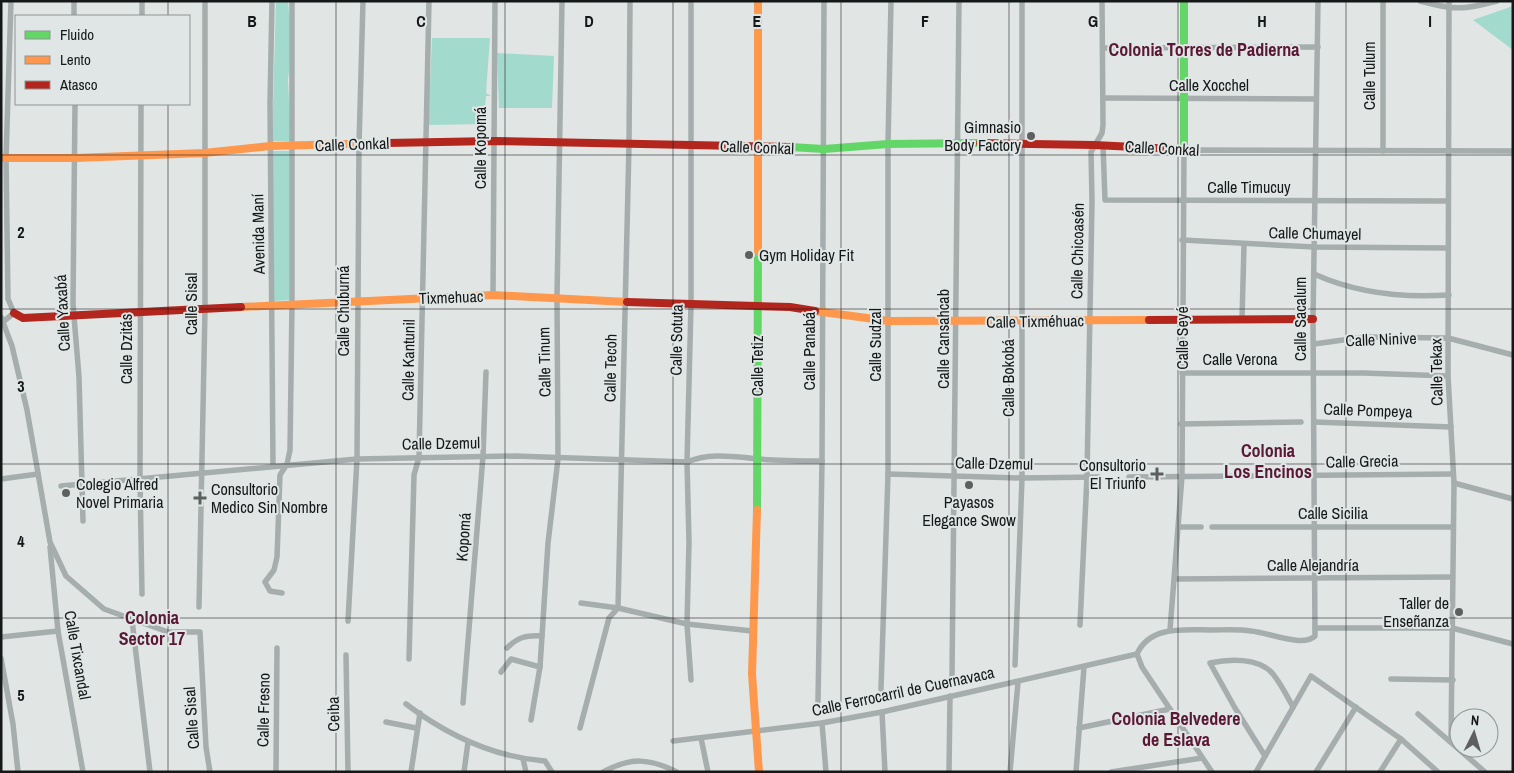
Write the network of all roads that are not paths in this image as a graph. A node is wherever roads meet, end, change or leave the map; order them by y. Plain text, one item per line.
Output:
1 (11, 1) edge
2 (74, 1) edge
3 (142, 1) edge
4 (205, 1) edge
5 (272, 1) edge
6 (292, 1) edge
7 (363, 1) edge
8 (429, 1) edge
9 (495, 1) edge
10 (562, 1) edge
11 (630, 1) edge
12 (691, 1) edge
13 (758, 1) edge
14 (824, 1) edge
15 (890, 1) edge
16 (959, 1) edge
17 (1022, 1) edge
18 (1102, 1) edge
19 (1184, 1) edge
20 (1318, 1) edge
21 (1382, 1) edge
22 (1420, 1) edge
23 (1449, 1) edge
24 (1497, 1) edge
25 (1450, 9) junction
26 (74, 15) edge
27 (142, 15) edge
28 (1318, 47) junction
29 (1103, 48) junction
30 (1184, 48) junction
31 (1103, 98) junction
32 (1184, 99) junction
33 (1316, 99) junction
34 (75, 105) edge
35 (141, 105) edge
36 (494, 141) junction
37 (426, 142) junction
38 (560, 142) junction
39 (958, 143) junction
40 (629, 144) junction
41 (888, 144) junction
42 (1024, 144) junction
43 (359, 145) junction
44 (691, 145) junction
45 (1094, 145) junction
46 (1103, 145) junction
47 (270, 146) junction
48 (293, 146) junction
49 (757, 146) junction
50 (824, 150) junction
51 (1184, 150) junction
52 (1316, 151) junction
53 (1384, 151) junction
54 (1513, 151) edge
55 (1449, 152) junction
56 (204, 153) junction
57 (141, 156) junction
58 (4, 158) edge
59 (75, 158) junction
60 (1183, 201) junction
61 (1315, 201) junction
62 (1448, 201) junction
63 (1182, 240) junction
64 (1244, 245) junction
65 (1314, 247) junction
66 (1448, 248) junction
67 (1314, 274) junction
68 (493, 295) junction
69 (1449, 295) junction
70 (423, 297) junction
71 (557, 297) junction
72 (357, 300) junction
73 (624, 302) junction
74 (292, 304) junction
75 (691, 304) junction
76 (273, 305) junction
77 (756, 305) junction
78 (205, 310) junction
79 (140, 312) junction
80 (14, 313) junction
81 (823, 313) junction
82 (74, 316) junction
83 (3, 319) edge
84 (1313, 319) junction
85 (1021, 320) junction
86 (1090, 320) junction
87 (1242, 320) junction
88 (889, 321) junction
89 (1182, 321) junction
90 (957, 322) junction
91 (1448, 338) junction
92 (1314, 344) junction
93 (1513, 355) edge
94 (486, 372) dead end
95 (1182, 373) junction
96 (1315, 373) junction
97 (1448, 376) junction
98 (1301, 422) dead end
99 (1314, 422) junction
100 (1181, 424) junction
101 (1451, 427) junction
102 (482, 456) junction
103 (419, 457) junction
104 (357, 459) junction
105 (558, 459) junction
106 (758, 459) junction
107 (622, 460) junction
108 (822, 461) junction
109 (687, 462) junction
110 (287, 464) junction
111 (273, 466) junction
112 (202, 472) junction
113 (38, 474) junction
114 (888, 474) junction
115 (1453, 474) junction
116 (280, 475) junction
117 (955, 476) junction
118 (1087, 476) junction
119 (1182, 476) junction
120 (1314, 476) junction
121 (1099, 477) dead end
122 (1129, 477) dead end
123 (1022, 478) junction
124 (1, 479) edge
125 (140, 479) junction
126 (1454, 483) junction
127 (80, 484) junction
128 (60, 486) dead end
129 (1512, 499) edge
130 (83, 521) dead end
131 (1453, 526) junction
132 (1179, 527) junction
133 (1201, 527) dead end
134 (1212, 527) dead end
135 (1313, 527) junction
136 (50, 542) junction
137 (1452, 577) junction
138 (1175, 579) junction
139 (1313, 579) junction
140 (282, 593) dead end
141 (142, 594) dead end
142 (581, 603) dead end
143 (200, 607) dead end
144 (618, 608) junction
145 (132, 620) junction
146 (348, 621) dead end
147 (687, 624) junction
148 (1080, 625) dead end
149 (1315, 628) junction
150 (1452, 628) junction
151 (1170, 630) junction
152 (58, 631) junction
153 (752, 631) junction
154 (542, 636) junction
155 (1, 637) edge
156 (1513, 644) edge
157 (277, 648) dead end
158 (507, 648) dead end
159 (1137, 654) junction
160 (346, 655) dead end
161 (1, 658) edge
162 (409, 659) dead end
163 (1014, 665) dead end
164 (540, 667) junction
165 (1084, 667) junction
166 (501, 672) dead end
167 (952, 676) dead end
168 (1391, 679) dead end
169 (691, 680) dead end
170 (1453, 680) junction
171 (1018, 682) junction
172 (881, 689) dead end
173 (950, 696) junction
174 (818, 701) dead end
175 (464, 703) dead end
176 (406, 704) dead end
177 (1293, 707) junction
178 (1356, 707) junction
179 (1452, 708) edge
180 (1170, 709) junction
181 (882, 712) junction
182 (420, 713) junction
183 (1418, 714) dead end
184 (531, 720) dead end
185 (386, 722) dead end
186 (822, 723) junction
187 (416, 728) junction
188 (580, 728) dead end
189 (1080, 728) junction
190 (756, 731) junction
191 (701, 738) junction
192 (1401, 739) junction
193 (1449, 739) edge
194 (673, 741) dead end
195 (468, 742) junction
196 (1266, 756) junction
197 (1202, 758) junction
198 (1470, 758) edge
199 (523, 759) junction
200 (18, 772) edge
201 (84, 772) edge
202 (150, 772) edge
203 (210, 772) edge
204 (276, 772) edge
205 (348, 772) edge
206 (410, 772) edge
207 (464, 772) edge
208 (526, 772) edge
209 (552, 772) edge
210 (603, 772) edge
211 (677, 772) edge
212 (708, 772) edge
213 (759, 772) edge
214 (826, 772) edge
215 (886, 772) edge
216 (949, 772) edge
217 (1010, 772) edge
218 (1076, 772) edge
219 (1111, 772) edge
220 (1212, 772) edge
221 (1256, 772) edge
222 (1316, 772) edge
223 (1380, 772) edge
224 (1438, 772) edge
225 (1485, 772) edge

1 - 58 street
2 - 26 street
3 - 27 street
4 - 56 street, Calle Sisal
5 - 47 street, Avenida Maní
6 - 48 street, Avenida Maní
7 - 43 street, Calle Chuburná
8 - 37 street, Calle Kantunil
9 - 36 street, Calle Kopomá
10 - 38 street, Calle Tinum
11 - 40 street, Calle Tecoh
12 - 44 street, Calle Sotuta
13 - 49 street, Calle Tetiz
14 - 50 street, Calle Panabá
15 - 41 street, Calle Sudzal
16 - 39 street, Calle Cansahcab
17 - 42 street, Calle Bokobá
18 - 29 street, Calle Chicoasén
19 - 30 street, Calle Seyé
20 - 28 street, Calle Sacalum
21 - 53 street, Calle Tulum
22 - 25 street
23 - 25 street, Calle Tekax
24 - 25 street
25 - 55 street, Calle Tekax
28 - 30 street
28 - 33 street, Calle Sacalum
29 - 30 street
29 - 31 street, Calle Chicoasén
30 - 32 street, Calle Seyé
31 - 32 street, Calle Xocchel
31 - 45 street, Calle Chicoasén
32 - 33 street, Calle Xocchel
32 - 51 street, Calle Seyé
33 - 52 street, Calle Sacalum
34 - 59 street, Calle Yaxabá
35 - 57 street, Calle Dzitás
36 - 37 street, Calle Conkal
36 - 38 street, Calle Conkal
36 - 68 street, Calle Kopomá
37 - 43 street, Calle Conkal
37 - 70 street, Calle Kantunil
38 - 40 street, Calle Conkal
38 - 71 street, Calle Tinum
39 - 41 street, Calle Conkal
39 - 42 street, Calle Conkal
39 - 90 street, Calle Cansahcab
40 - 44 street, Calle Conkal
40 - 73 street, Calle Tecoh
41 - 50 street, Calle Conkal
41 - 88 street, Calle Sudzal
42 - 45 street, Calle Conkal
42 - 85 street, Calle Bokobá
43 - 48 street, Calle Conkal
43 - 72 street, Calle Chuburná
44 - 49 street, Calle Conkal
44 - 75 street, Calle Sotuta
45 - 46 street, Calle Conkal
45 - 86 street, Calle Chicoasén
46 - 51 street, Calle Conkal
46 - 60 street, Calle Timucuy
47 - 48 street, Calle Conkal
47 - 56 street, Calle Conkal
47 - 76 street, Avenida Maní
48 - 74 street, Avenida Maní
49 - 50 street, Calle Conkal
49 - 77 street, Calle Tetiz
50 - 81 street, Calle Panabá
51 - 52 street, Calle Conkal
51 - 60 street, Calle Seyé
52 - 53 street, Calle Conkal
52 - 61 street, Calle Sacalum
53 - 55 street, Calle Conkal
54 - 55 street, Calle Conkal
55 - 62 street, Calle Tekax
56 - 57 street, Calle Conkal
56 - 78 street, Calle Sisal
57 - 59 street, Calle Conkal
57 - 79 street, Calle Dzitás
58 - 59 street, Calle Conkal
58 - 80 street
59 - 82 street, Calle Yaxabá
60 - 61 street, Calle Timucuy
60 - 63 street, Calle Seyé
61 - 62 street, Calle Timucuy
61 - 65 street, Calle Sacalum
62 - 66 street, Calle Tekax
63 - 64 street, Calle Chumayel
63 - 89 street, Calle Seyé
64 - 65 street, Calle Chumayel
64 - 87 street
65 - 66 street, Calle Chumayel
65 - 67 street, Calle Sacalum
66 - 69 street, Calle Tekax
67 - 69 street
67 - 84 street, Calle Sacalum
68 - 70 street, Tixmehuac
68 - 71 street, Tixmehuac
69 - 91 street, Calle Tekax
70 - 72 street, Tixmehuac
70 - 103 street, Calle Kantunil
71 - 73 street, Tixmehuac
71 - 105 street, Calle Tinum
72 - 74 street, Tixmehuac
72 - 104 street, Calle Chuburná
73 - 75 street, Tixmehuac
73 - 107 street, Calle Tecoh
74 - 76 street, Tixmehuac
74 - 110 street, Avenida Maní
75 - 77 street, Tixmehuac
75 - 109 street, Calle Sotuta
76 - 78 street, Tixmehuac
76 - 111 street, Avenida Maní
77 - 81 street, Tixmehuac
77 - 106 street, Calle Tetiz
78 - 79 street, Tixmehuac
78 - 112 street, Calle Sisal
79 - 82 street, Tixmehuac
79 - 125 street, Calle Dzitás
80 - 82 street, Tixmehuac
80 - 83 street
81 - 88 street, Tixmehuac
81 - 108 street, Calle Panabá
82 - 127 street, Calle Yaxabá
83 - 113 street
84 - 87 street
84 - 92 street, Calle Sacalum
85 - 86 street, Calle Tixméhuac
85 - 90 street, Calle Tixméhuac
85 - 123 street, Calle Bokobá
86 - 89 street, Calle Tixméhuac
86 - 118 street, Calle Chicoasén
87 - 89 street
88 - 90 street, Calle Tixméhuac
88 - 114 street, Calle Sudzal
89 - 95 street, Calle Seyé
90 - 117 street, Calle Cansahcab
91 - 92 street, Calle Ninive
91 - 93 street, Calle Ninive
91 - 97 street, Calle Tekax
92 - 96 street, Calle Sacalum
94 - 102 street, Kopomá
95 - 96 street, Calle Verona
95 - 100 street, Calle Seyé
96 - 97 street, Calle Verona
96 - 99 street, Calle Sacalum
97 - 101 street, Calle Tekax
98 - 100 street, Calle Pompeya
99 - 101 street, Calle Pompeya
99 - 120 street, Calle Sacalum
100 - 119 street, Calle Seyé
101 - 115 street, Calle Tekax
102 - 103 street, Calle Dzemul
102 - 105 street, Calle Dzemul
102 - 175 street, Kopomá
103 - 104 street, Calle Dzemul
103 - 162 street, Calle Kantunil
104 - 110 street, Calle Dzemul
104 - 146 street, Calle Chuburná
105 - 107 street, Calle Dzemul
105 - 154 street, Calle Tinum
106 - 108 street, Calle Dzemul
106 - 109 street, Calle Dzemul
106 - 153 street, Calle Tetiz
107 - 109 street, Calle Dzemul
107 - 144 street, Calle Tecoh
108 - 174 street, Calle Panabá
109 - 147 street, Calle Sotuta
110 - 111 street, Calle Dzemul
110 - 116 street
111 - 112 street, Calle Dzemul
111 - 116 street
112 - 125 street, Calle Dzemul
112 - 143 street, Calle Sisal
113 - 124 street
113 - 136 street
114 - 117 street, Calle Dzemul
114 - 172 street, Calle Sudzal
115 - 120 street, Calle Grecia
115 - 126 street, Calle Tekax
116 - 140 street
117 - 123 street, Calle Dzemul
117 - 167 street, Calle Cansahcab
118 - 121 street, Calle Dzemul
118 - 123 street, Calle Dzemul
118 - 148 street, Calle Chicoasén
119 - 120 street, Calle Grecia
119 - 122 street
119 - 132 street, Calle Seyé
120 - 135 street, Calle Sacalum
123 - 163 street, Calle Bokobá
125 - 127 street, Calle Dzemul
125 - 141 street, Calle Dzitás
126 - 129 street
126 - 131 street, Calle Tekax
127 - 128 street, Calle Dzemul
127 - 130 street, Calle Yaxabá
131 - 135 street, Calle Sicilia
131 - 137 street, Calle Tekax
132 - 133 street
132 - 138 street, Calle Seyé
134 - 135 street, Calle Sicilia
135 - 139 street, Calle Sacalum
136 - 145 street
136 - 152 street, Calle Tixcandal
137 - 139 street, Calle Alejandría
137 - 150 street, Calle Tekax
138 - 139 street, Calle Alejandría
138 - 151 street, Calle Seyé
139 - 149 street, Calle Sacalum
142 - 144 street
144 - 147 street
144 - 188 street, Calle Tecoh
145 - 202 street
145 - 203 street, Calle Sisal
147 - 153 street
147 - 169 street, Calle Sotuta
149 - 150 street
149 - 151 street, Calle Sacalum
150 - 156 street
150 - 170 street, Calle Tekax
151 - 159 street
152 - 155 street
152 - 201 street, Calle Tixcandal
153 - 190 street, Calle Tetiz
154 - 158 street
154 - 164 street, Calle Tinum
157 - 204 street, Calle Fresno
159 - 165 street, Calle Ferrocarril de Cuernavaca
159 - 180 street
160 - 205 street, Ceiba
161 - 200 street
164 - 166 street
164 - 184 street, Calle Tinum
165 - 171 street, Calle Ferrocarril de Cuernavaca
165 - 189 street
168 - 170 street
170 - 179 street, Calle Tekax
171 - 173 street, Calle Ferrocarril de Cuernavaca
171 - 217 street
173 - 181 street, Calle Ferrocarril de Cuernavaca
173 - 216 street
176 - 182 street
177 - 178 street
177 - 196 street
177 - 196 street
178 - 192 street
178 - 222 street
180 - 189 street
180 - 197 street
181 - 186 street, Calle Ferrocarril de Cuernavaca
181 - 215 street
182 - 187 street
182 - 195 street
183 - 193 street
185 - 187 street
186 - 190 street, Calle Ferrocarril de Cuernavaca
186 - 214 street
187 - 206 street
189 - 218 street
190 - 191 street, Calle Ferrocarril de Cuernavaca
190 - 213 street, Calle Tetiz
191 - 194 street, Calle Ferrocarril de Cuernavaca
191 - 212 street
192 - 223 street
192 - 224 street
195 - 199 street
195 - 207 street
196 - 221 street
197 - 219 street
197 - 220 street
198 - 225 street
199 - 208 street
199 - 209 street
210 - 211 street

